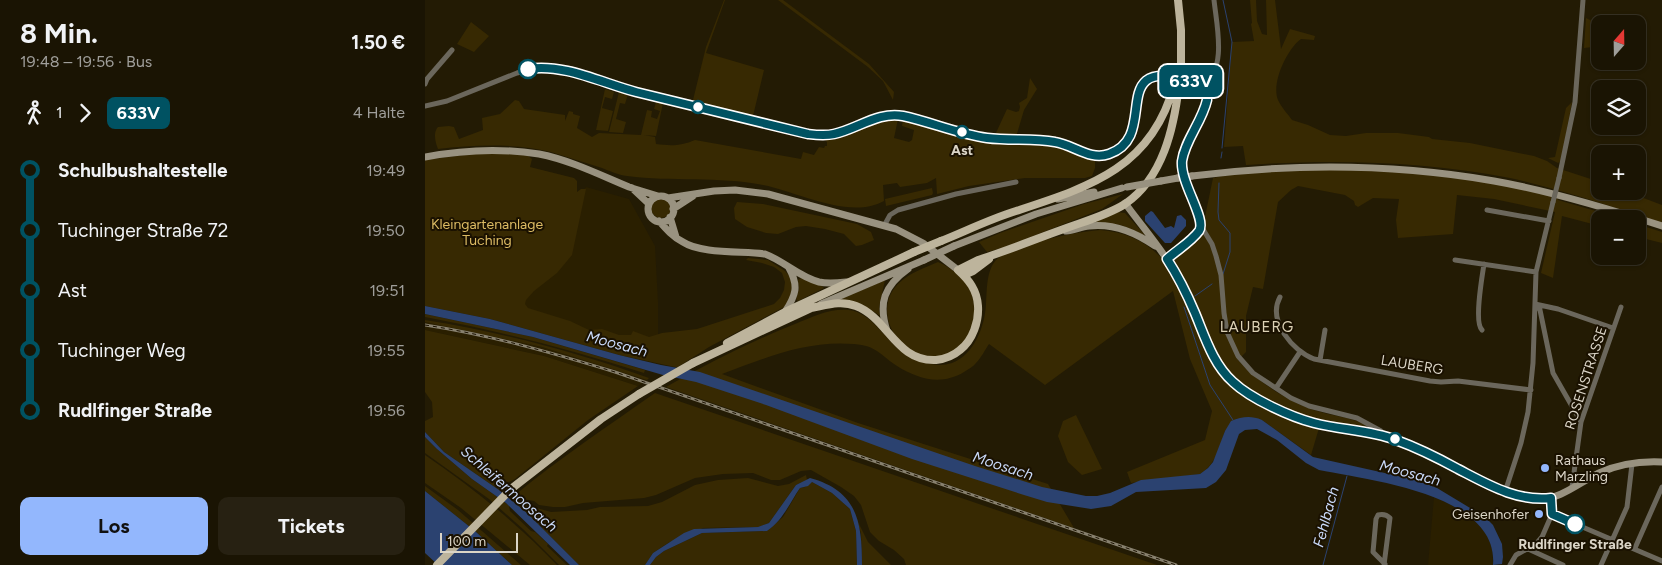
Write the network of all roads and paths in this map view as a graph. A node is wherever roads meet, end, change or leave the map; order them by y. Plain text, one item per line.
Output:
1 (1178, 0) edge
2 (1214, 0) edge
3 (1583, 0) edge
4 (451, 50) dead end
5 (426, 80) edge
6 (1177, 85) junction
7 (1203, 88) junction
8 (425, 106) edge
9 (425, 157) edge
10 (1016, 182) dead end
11 (631, 188) junction
12 (1125, 188) junction
13 (698, 194) junction
14 (658, 196) junction
15 (668, 198) junction
16 (1046, 202) junction
17 (1125, 203) junction
18 (649, 204) junction
19 (673, 209) junction
20 (1487, 210) dead end
21 (670, 217) junction
22 (659, 221) junction
23 (1549, 221) junction
24 (884, 226) junction
25 (1201, 226) junction
26 (1662, 226) edge
27 (1056, 232) junction
28 (676, 238) junction
29 (995, 254) junction
30 (1165, 256) junction
31 (1455, 260) dead end
32 (914, 264) junction
33 (1484, 264) junction
34 (787, 266) junction
35 (979, 267) junction
36 (1536, 272) junction
37 (961, 273) junction
38 (849, 282) junction
39 (974, 288) junction
40 (1281, 298) dead end
41 (1535, 304) junction
42 (1621, 307) dead end
43 (811, 308) junction
44 (785, 312) junction
45 (1613, 328) junction
46 (1325, 330) dead end
47 (1482, 330) dead end
48 (887, 331) junction
49 (1300, 352) junction
50 (1320, 360) junction
51 (693, 363) junction
52 (1275, 388) junction
53 (1531, 390) junction
54 (1581, 422) junction
55 (1381, 431) dead end
56 (1662, 462) edge
57 (1631, 464) junction
58 (1573, 487) junction
59 (1662, 487) edge
60 (1505, 492) junction
61 (1551, 498) junction
62 (1552, 514) junction
63 (1613, 540) junction
64 (1526, 548) junction
65 (1635, 548) junction
66 (1662, 561) edge
67 (1385, 564) edge
68 (437, 565) edge
69 (1510, 565) edge
70 (1563, 565) edge
71 (1601, 565) edge

1 - 6 main road, bridge
2 - 7 street
3 - 23 street, bridge
4 - 5 street
6 - 16 main road
6 - 17 main road
7 - 8 street
7 - 25 street
9 - 11 main road
10 - 24 street
11 - 14 main road
11 - 18 main road
12 - 16 main road
12 - 26 main road, bridge
12 - 32 main road, bridge
13 - 15 main road
13 - 19 main road
13 - 24 main road
14 - 15 main road
14 - 18 main road
15 - 19 main road
16 - 38 main road, bridge
17 - 27 main road
17 - 30 main road
18 - 22 main road
19 - 21 main road
20 - 23 street
21 - 22 main road
21 - 28 main road
22 - 28 main road
23 - 36 street
24 - 37 main road
25 - 30 street
25 - 52 street
27 - 29 main road
27 - 30 main road
28 - 34 main road
29 - 35 main road
29 - 37 main road
30 - 60 main road
31 - 33 street
32 - 43 main road
32 - 48 main road
33 - 36 street
33 - 47 street
34 - 38 main road
34 - 44 main road
35 - 37 main road
35 - 39 main road
36 - 41 street
37 - 39 main road
38 - 44 main road
39 - 48 main road
40 - 49 street, LAUBERG
41 - 45 street
41 - 53 street
41 - 54 street
42 - 45 street, ROSENSTRASSE
43 - 48 main road
43 - 51 main road
44 - 51 main road
45 - 54 street, ROSENSTRASSE
46 - 50 street
49 - 50 street, LAUBERG
49 - 52 street
50 - 53 street, LAUBERG
51 - 68 main road, bridge
52 - 55 street
53 - 60 street
54 - 58 street, ROSENSTRASSE
56 - 57 main road
57 - 58 main road
57 - 63 street
58 - 61 main road
59 - 65 street
60 - 61 main road
61 - 62 street
62 - 63 street
62 - 64 street
63 - 65 street
63 - 71 street
64 - 69 street
64 - 70 street
65 - 66 street
67 - 67 street

